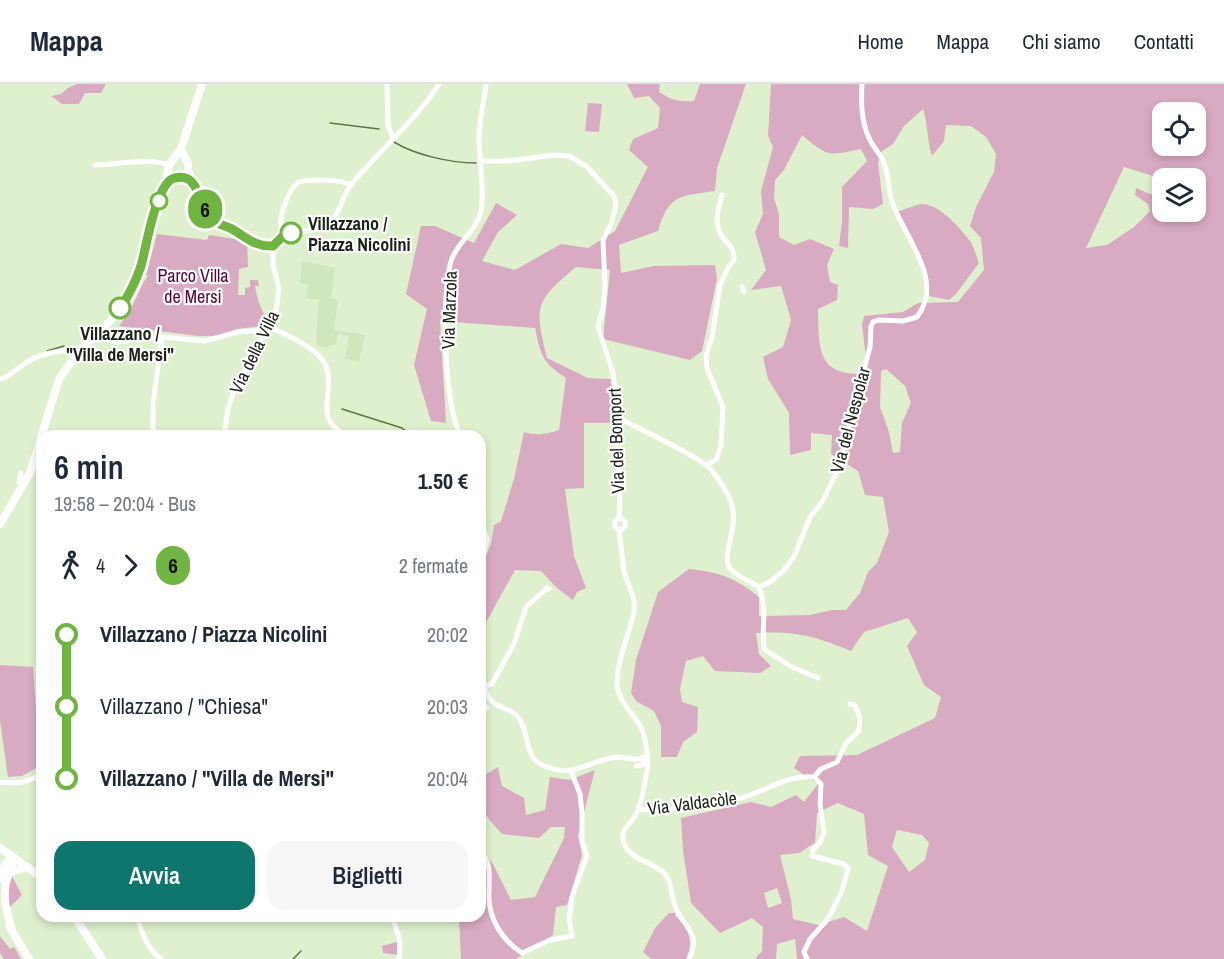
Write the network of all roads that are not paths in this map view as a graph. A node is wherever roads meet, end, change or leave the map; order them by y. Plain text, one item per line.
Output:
1 (202, 84) edge
2 (387, 84) edge
3 (439, 84) edge
4 (486, 84) edge
5 (862, 84) edge
6 (393, 138) junction
7 (181, 149) junction
8 (480, 161) junction
9 (170, 164) junction
10 (94, 165) dead end
11 (188, 165) junction
12 (179, 177) junction
13 (195, 184) junction
14 (351, 185) junction
15 (164, 188) junction
16 (722, 195) dead end
17 (282, 237) junction
18 (273, 246) junction
19 (267, 328) junction
20 (100, 332) junction
21 (162, 337) junction
22 (79, 350) junction
23 (0, 379) edge
24 (617, 417) junction
25 (43, 430) edge
26 (153, 430) edge
27 (225, 430) edge
28 (340, 430) edge
29 (457, 430) edge
30 (36, 454) edge
31 (706, 465) junction
32 (0, 524) edge
33 (759, 587) junction
34 (549, 589) dead end
35 (818, 678) dead end
36 (486, 686) edge
37 (486, 690) edge
38 (850, 704) dead end
39 (645, 758) junction
40 (636, 766) dead end
41 (571, 771) junction
42 (36, 777) edge
43 (814, 777) junction
44 (0, 782) edge
45 (639, 809) junction
46 (0, 848) edge
47 (13, 857) junction
48 (486, 858) edge
49 (28, 867) junction
50 (10, 872) junction
51 (36, 873) edge
52 (0, 876) edge
53 (0, 897) edge
54 (78, 922) edge
55 (139, 922) edge
56 (394, 922) edge
57 (12, 930) junction
58 (29, 959) edge
59 (102, 959) edge
60 (161, 959) edge
61 (399, 959) edge
62 (689, 959) edge
63 (807, 959) edge

1 - 7 main road
2 - 6 street
3 - 6 street
4 - 8 street, Via Marzola
5 - 33 street, Via del Nespolar
6 - 14 street
7 - 9 main road
7 - 11 main road
8 - 24 street, Via del Bomport
8 - 29 street, Via Marzola
9 - 10 street
9 - 11 main road
9 - 12 main road
9 - 15 main road
11 - 12 main road
11 - 13 street
12 - 13 street
12 - 15 main road
13 - 18 street
14 - 17 street
14 - 17 street
15 - 20 main road
16 - 31 street
17 - 18 street
18 - 19 street, Via della Villa
19 - 21 street
19 - 27 street, Via della Villa
19 - 28 street
20 - 21 street
20 - 22 main road
21 - 26 street
22 - 23 street
22 - 25 main road
24 - 31 street
24 - 39 street, Via del Bomport
30 - 32 main road
31 - 33 street
33 - 35 street
34 - 36 street
37 - 41 street
38 - 43 street, Via Valdacòle
39 - 40 street
39 - 41 street
39 - 45 street
41 - 48 street
42 - 44 street
43 - 45 street, Via Valdacòle
43 - 63 street
45 - 62 street
46 - 47 main road
47 - 49 main road
47 - 50 main road
47 - 52 main road
49 - 50 main road
49 - 51 main road
50 - 57 main road
53 - 57 main road
54 - 59 main road
55 - 60 street
56 - 61 street
57 - 58 main road

